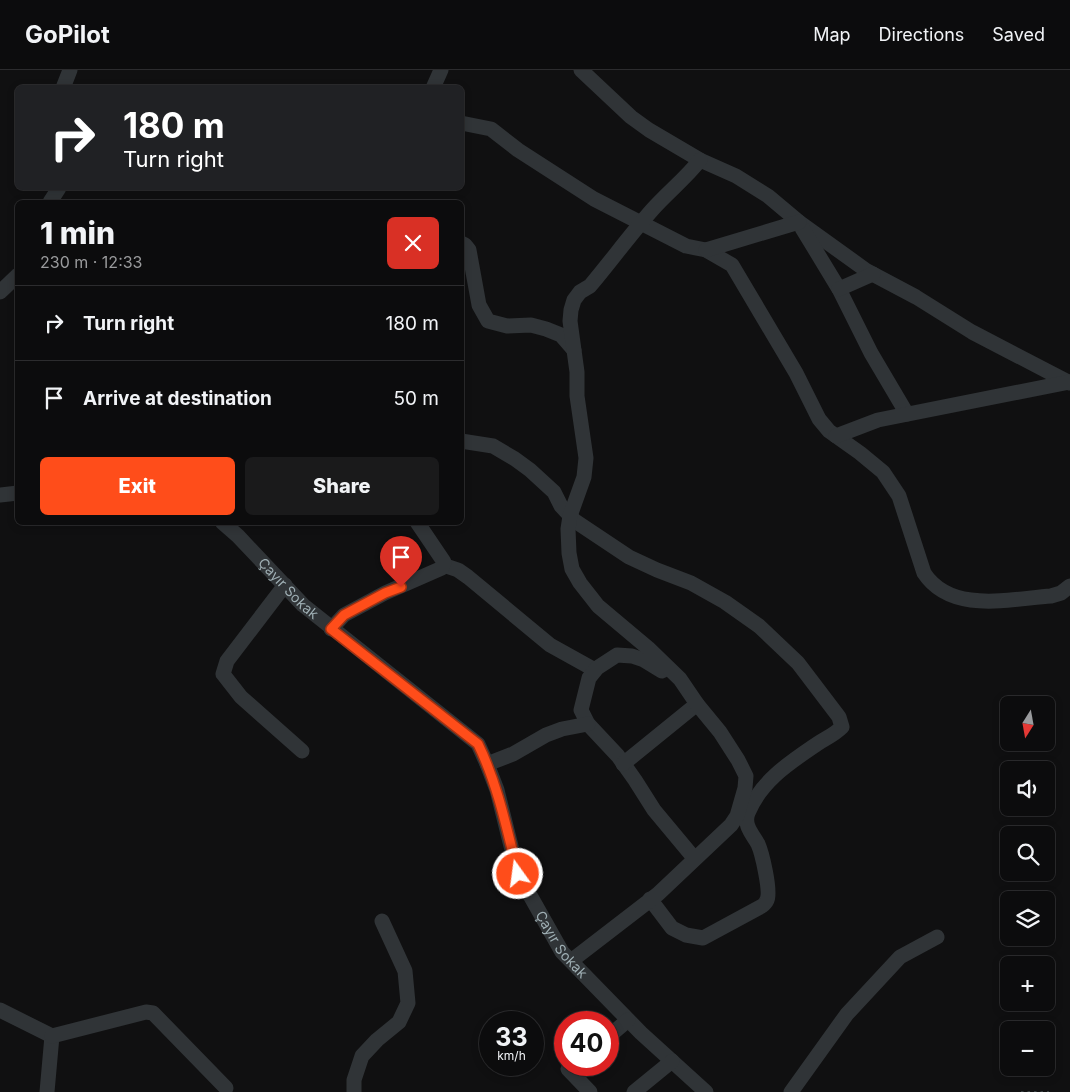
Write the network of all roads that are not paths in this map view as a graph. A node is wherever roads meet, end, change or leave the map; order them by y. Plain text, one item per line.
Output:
1 (70, 70) edge
2 (441, 70) edge
3 (581, 70) edge
4 (64, 85) edge
5 (434, 85) edge
6 (464, 124) edge
7 (700, 160) junction
8 (799, 222) junction
9 (641, 223) junction
10 (464, 244) edge
11 (706, 250) junction
12 (873, 274) junction
13 (15, 279) edge
14 (839, 289) junction
15 (0, 292) edge
16 (575, 352) junction
17 (1069, 383) edge
18 (907, 414) junction
19 (836, 436) junction
20 (464, 441) edge
21 (15, 493) edge
22 (0, 495) edge
23 (570, 516) junction
24 (419, 525) edge
25 (236, 529) edge
26 (442, 566) junction
27 (285, 585) junction
28 (1070, 586) edge
29 (331, 629) junction
30 (595, 670) junction
31 (693, 698) junction
32 (588, 724) junction
33 (302, 751) dead end
34 (487, 764) junction
35 (623, 764) junction
36 (694, 858) junction
37 (650, 900) junction
38 (382, 921) dead end
39 (937, 937) dead end
40 (571, 961) junction
41 (0, 1010) edge
42 (628, 1020) junction
43 (619, 1028) edge
44 (52, 1036) junction
45 (672, 1061) junction
46 (575, 1076) edge
47 (226, 1088) dead end
48 (47, 1092) edge
49 (354, 1092) edge
50 (590, 1092) edge
51 (634, 1092) edge
52 (706, 1092) edge
53 (791, 1092) edge

1 - 4 street
2 - 5 street
3 - 7 street
6 - 9 street
7 - 8 street
7 - 9 street
8 - 11 street
8 - 12 street
8 - 14 street
9 - 11 street
9 - 16 street
10 - 16 street
11 - 19 street
12 - 14 street
12 - 17 street
13 - 15 street
14 - 18 street
16 - 23 street
17 - 18 street
18 - 19 street
19 - 28 street
20 - 23 street
21 - 22 street
23 - 31 street
23 - 37 street
24 - 26 street
25 - 27 street, Çayır Sokak
26 - 29 street
26 - 30 street
27 - 29 street, Çayır Sokak
27 - 33 street
29 - 34 street, Çayır Sokak
30 - 31 street
30 - 32 street
31 - 35 street
31 - 36 street
32 - 34 street
32 - 35 street
34 - 40 street, Çayır Sokak
35 - 36 street
36 - 37 street
37 - 40 street
38 - 49 street
39 - 53 street
40 - 42 street, Çayır Sokak
41 - 44 street
42 - 43 street
42 - 45 street, Çayır Sokak
44 - 47 street
44 - 48 street
45 - 51 street
45 - 52 street, Çayır Sokak
46 - 50 street

